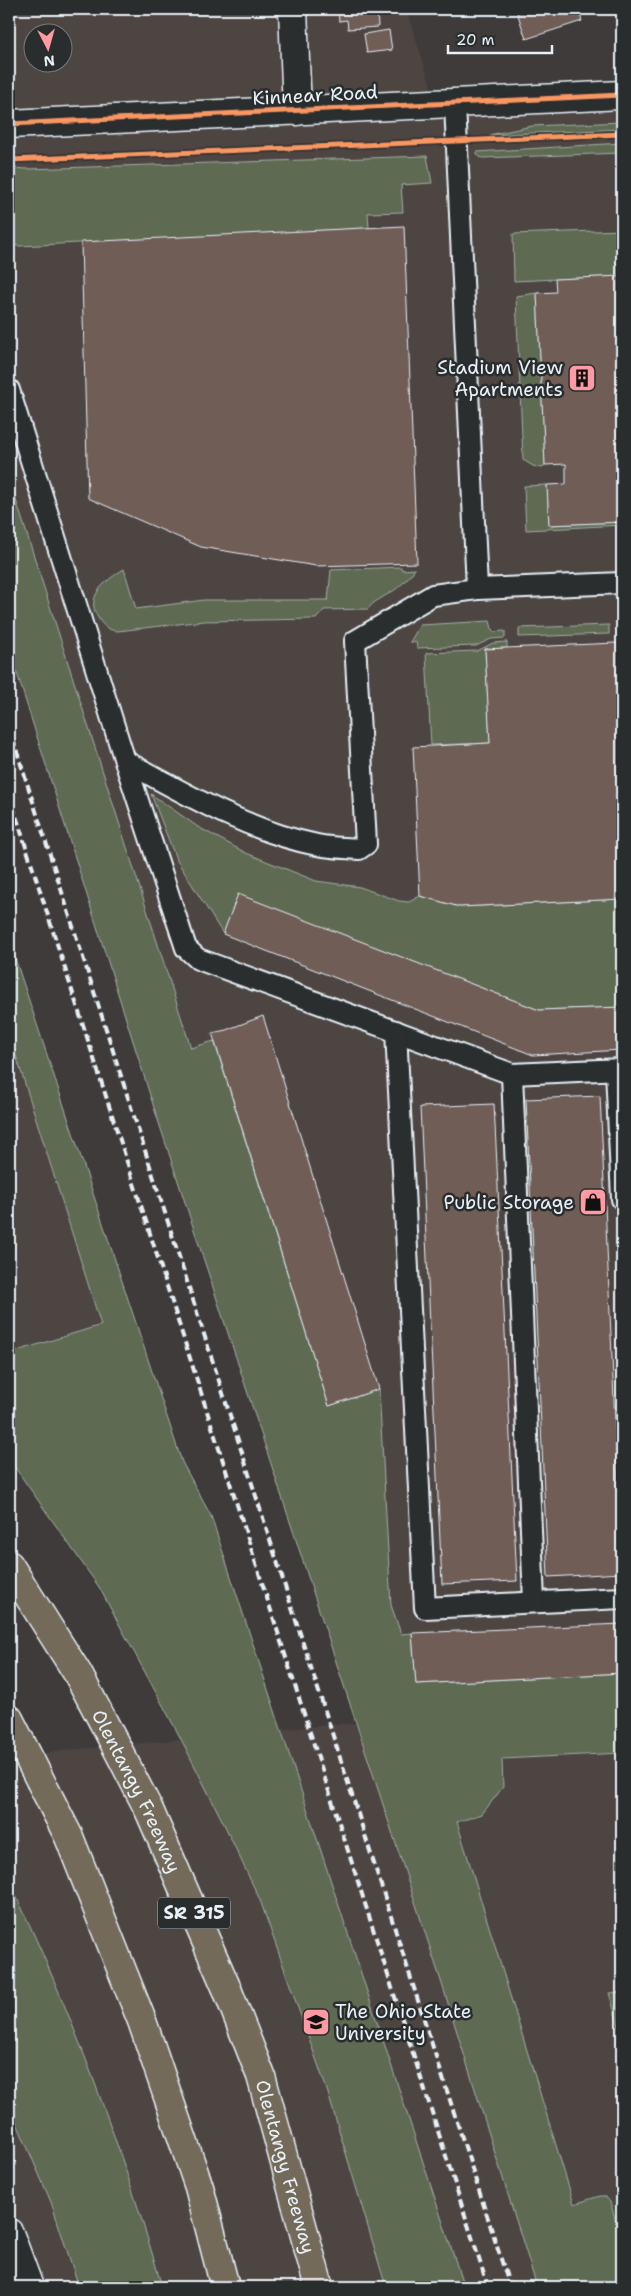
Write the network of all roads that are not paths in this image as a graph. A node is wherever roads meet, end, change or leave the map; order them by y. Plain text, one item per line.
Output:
1 (293, 9) edge
2 (622, 95) edge
3 (455, 104) junction
4 (296, 112) junction
5 (9, 124) edge
6 (9, 390) edge
7 (622, 583) edge
8 (477, 589) junction
9 (125, 761) junction
10 (396, 1031) junction
11 (619, 1069) edge
12 (512, 1074) junction
13 (622, 1199) edge
14 (9, 1565) edge
15 (622, 1598) edge
16 (534, 1602) junction
17 (9, 1719) edge
18 (9, 2233) edge
19 (29, 2287) edge
20 (225, 2287) edge
21 (319, 2287) edge

1 - 4 street
2 - 3 street, Kinnear Road
3 - 4 street, Kinnear Road
3 - 8 lane
4 - 5 street, Kinnear Road
6 - 9 lane
7 - 8 lane
8 - 9 lane
9 - 10 lane
10 - 12 lane
10 - 16 lane
11 - 12 lane
11 - 13 lane
12 - 16 lane
14 - 21 highway, Olentangy Freeway / SR 315
15 - 16 lane
17 - 20 highway
18 - 19 street

